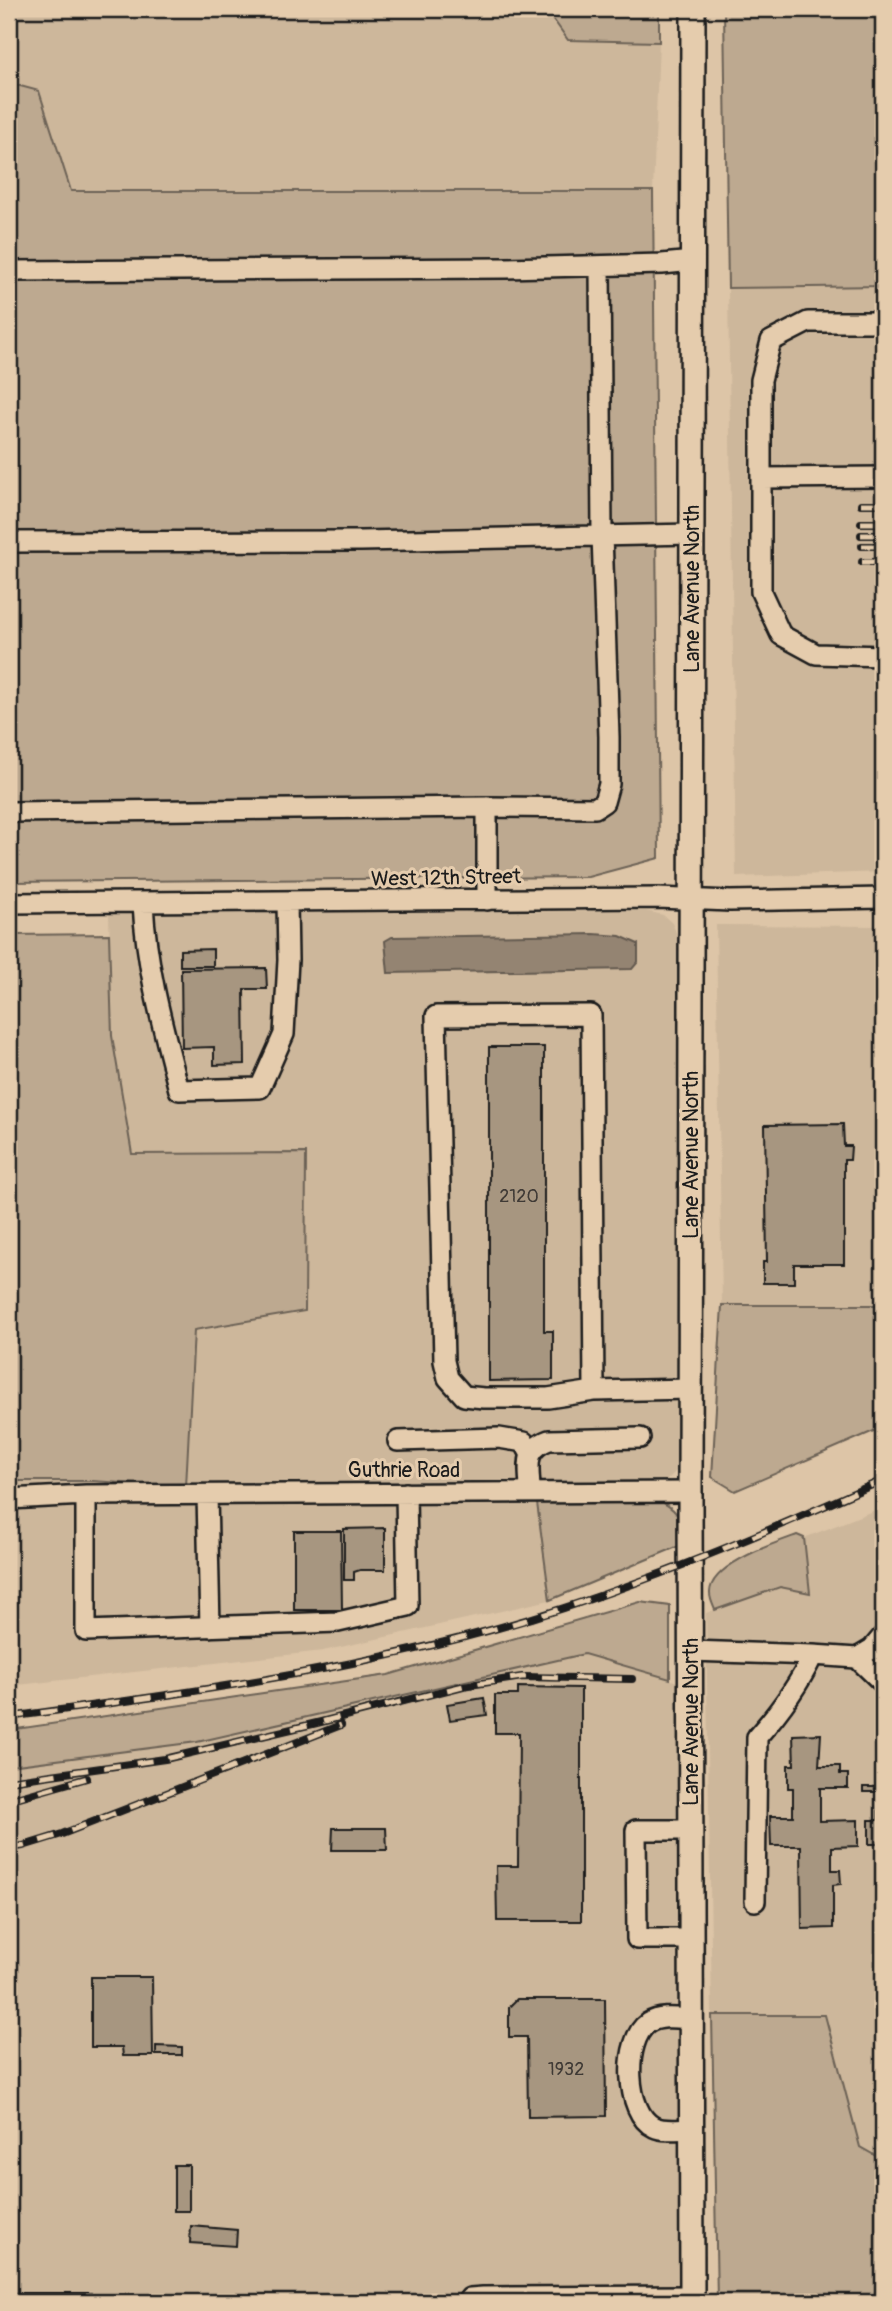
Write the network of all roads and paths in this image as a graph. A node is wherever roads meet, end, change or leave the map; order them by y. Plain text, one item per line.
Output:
1 (692, 9) edge
2 (693, 261) junction
3 (600, 266) junction
4 (9, 271) edge
5 (883, 322) edge
6 (883, 477) edge
7 (761, 478) junction
8 (692, 534) junction
9 (602, 535) junction
10 (9, 542) edge
11 (883, 656) edge
12 (488, 807) junction
13 (9, 813) edge
14 (883, 898) edge
15 (487, 900) junction
16 (691, 900) junction
17 (287, 902) junction
18 (9, 903) edge
19 (143, 903) junction
20 (691, 1389) junction
21 (594, 1391) junction
22 (640, 1438) dead end
23 (398, 1441) dead end
24 (530, 1453) junction
25 (530, 1492) junction
26 (690, 1492) junction
27 (406, 1493) junction
28 (208, 1495) junction
29 (86, 1496) junction
30 (9, 1499) edge
31 (211, 1627) junction
32 (883, 1636) edge
33 (691, 1651) junction
34 (813, 1655) junction
35 (857, 1658) junction
36 (883, 1683) edge
37 (691, 1830) junction
38 (755, 1901) dead end
39 (691, 1939) junction
40 (691, 2019) junction
41 (692, 2129) junction
42 (595, 2299) edge
43 (692, 2299) edge
44 (467, 2302) edge

1 - 2 main road, Lane Avenue North
2 - 3 street
2 - 8 main road, Lane Avenue North
3 - 4 street
3 - 9 street
5 - 7 street
6 - 7 street
7 - 11 street
8 - 9 street
8 - 16 main road, Lane Avenue North
9 - 10 street
9 - 12 street
12 - 13 street
12 - 15 street
14 - 16 street, West 12th Street
15 - 16 street, West 12th Street
15 - 17 street, West 12th Street
16 - 20 main road, Lane Avenue North
17 - 19 street, West 12th Street
17 - 19 street
18 - 19 street, West 12th Street
20 - 21 street
20 - 26 main road, Lane Avenue North
21 - 21 street
22 - 24 street
23 - 24 street
24 - 25 street
25 - 26 street, Guthrie Road
25 - 27 street, Guthrie Road
26 - 33 main road, Lane Avenue North
27 - 28 street, Guthrie Road
27 - 31 street
28 - 29 street, Guthrie Road
28 - 31 street
29 - 30 street, Guthrie Road
29 - 31 street
32 - 35 street
33 - 34 street
33 - 37 main road, Lane Avenue North
34 - 35 street
34 - 38 street
35 - 36 street
37 - 39 main road, Lane Avenue North
37 - 39 street
39 - 40 main road, Lane Avenue North
40 - 41 main road, Lane Avenue North
40 - 41 street
41 - 43 main road, Lane Avenue North
42 - 43 street
42 - 44 street

